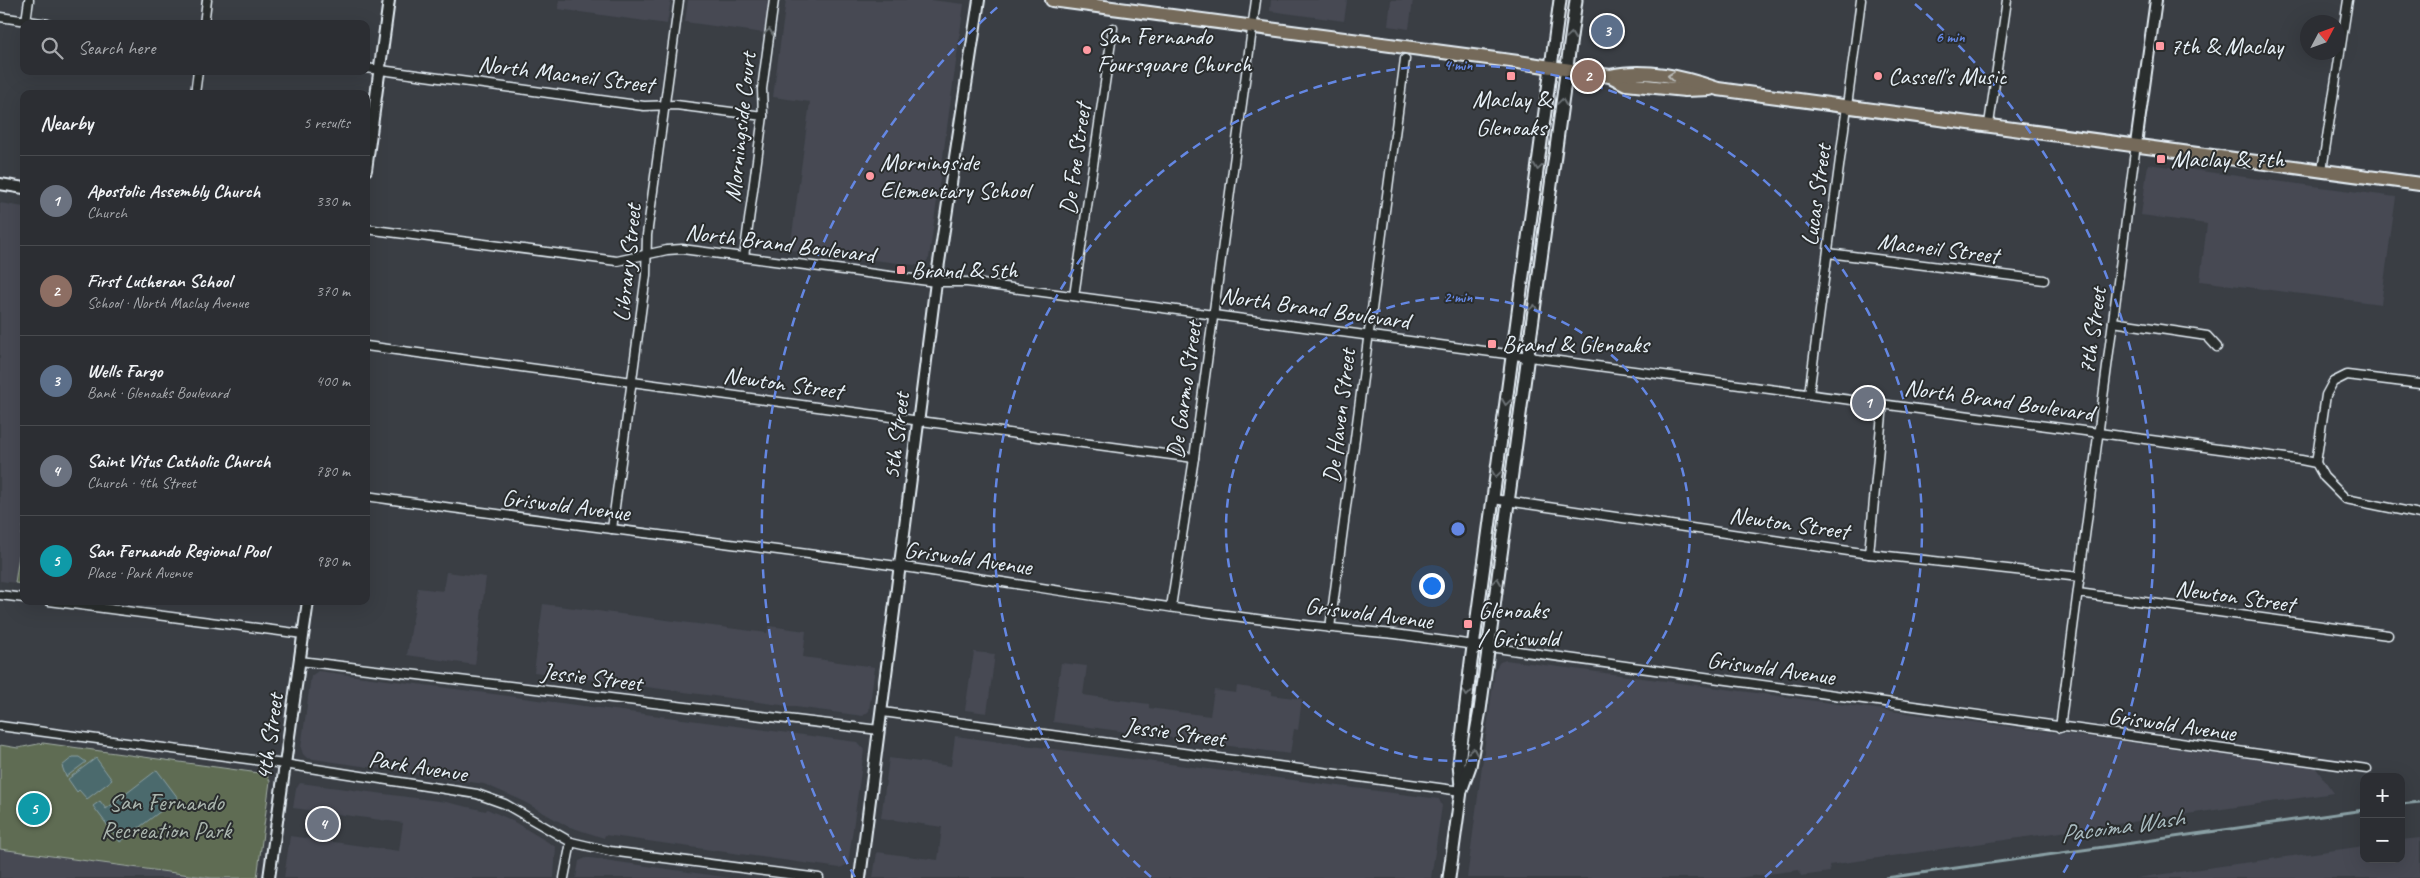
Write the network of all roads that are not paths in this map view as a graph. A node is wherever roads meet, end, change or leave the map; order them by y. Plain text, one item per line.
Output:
1 (29, 0) edge
2 (207, 0) edge
3 (389, 0) edge
4 (678, 0) edge
5 (774, 0) edge
6 (979, 0) edge
7 (1052, 0) edge
8 (1256, 0) edge
9 (1560, 0) edge
10 (1576, 0) edge
11 (1861, 0) edge
12 (2007, 0) edge
13 (2156, 0) edge
14 (2348, 0) edge
15 (0, 17) edge
16 (20, 20) edge
17 (26, 20) edge
18 (204, 20) edge
19 (1252, 26) junction
20 (1113, 28) dead end
21 (1404, 59) dead end
22 (1551, 67) junction
23 (370, 69) edge
24 (380, 70) junction
25 (1566, 70) junction
26 (197, 75) edge
27 (196, 90) edge
28 (665, 104) junction
29 (1847, 106) junction
30 (762, 116) junction
31 (1989, 124) junction
32 (370, 141) edge
33 (2136, 144) junction
34 (2322, 170) junction
35 (0, 184) edge
36 (2420, 184) edge
37 (20, 187) edge
38 (370, 230) edge
39 (1828, 253) junction
40 (647, 255) junction
41 (744, 257) junction
42 (2044, 280) dead end
43 (936, 282) junction
44 (1074, 296) junction
45 (1214, 315) junction
46 (2113, 322) junction
47 (1368, 335) junction
48 (370, 347) edge
49 (2217, 347) dead end
50 (1512, 355) junction
51 (1527, 357) junction
52 (632, 381) junction
53 (2420, 384) edge
54 (1809, 394) junction
55 (1884, 404) junction
56 (918, 421) junction
57 (2099, 433) junction
58 (1194, 458) junction
59 (2316, 463) junction
60 (370, 497) edge
61 (1493, 499) junction
62 (1508, 502) junction
63 (2420, 514) edge
64 (612, 529) junction
65 (1869, 554) junction
66 (901, 567) junction
67 (2080, 577) junction
68 (2078, 594) junction
69 (0, 595) edge
70 (20, 598) edge
71 (78, 605) edge
72 (122, 605) edge
73 (307, 605) edge
74 (1171, 607) junction
75 (121, 611) junction
76 (1330, 628) junction
77 (303, 634) junction
78 (2388, 635) dead end
79 (1473, 645) junction
80 (1488, 647) junction
81 (300, 660) junction
82 (883, 712) junction
83 (0, 726) edge
84 (2060, 728) junction
85 (879, 730) junction
86 (284, 764) junction
87 (2367, 769) dead end
88 (1461, 791) junction
89 (571, 842) junction
90 (270, 878) edge
91 (564, 878) edge
92 (819, 878) edge
93 (860, 878) edge
94 (1449, 878) edge

1 - 17 street
2 - 18 street
3 - 24 street
4 - 28 street, Library Street
30 -> 5 street, Morningside Court
6 - 43 street, 5th Street
7 - 19 main road
8 - 19 street, De Garmo Street
9 - 22 main road
25 -> 10 main road
11 - 29 street, Lucas Street
12 - 31 street
13 - 33 street, 7th Street
14 - 34 street
15 - 16 street
19 - 22 main road
19 - 45 street, De Garmo Street
20 - 44 street, De Foe Street
21 - 47 street, De Haven Street
22 - 25 main road
22 -> 50 main road
23 - 24 street, North Macneil Street
24 - 28 street, North Macneil Street
24 - 32 street
25 - 29 main road
51 -> 25 main road
26 - 27 street
28 - 30 street, North Macneil Street
28 - 40 street, Library Street
29 - 31 main road
29 - 39 street, Lucas Street
30 - 41 street, Morningside Court
31 - 33 main road
33 - 34 main road
33 - 46 street, 7th Street
34 - 36 main road
35 - 37 street
38 - 40 street, North Brand Boulevard
39 - 42 street, Macneil Street
39 - 54 street, Lucas Street
40 - 41 street, North Brand Boulevard
40 - 52 street, Library Street
41 - 43 street, North Brand Boulevard
43 - 44 street, North Brand Boulevard
43 - 56 street, 5th Street
44 - 45 street, North Brand Boulevard
45 - 47 street, North Brand Boulevard
45 - 58 street, De Garmo Street
46 - 49 street
46 - 57 street, 7th Street
47 - 50 street, North Brand Boulevard
47 - 76 street, De Haven Street
48 - 52 street, Newton Street
50 - 51 street, North Brand Boulevard
50 -> 61 main road
51 - 54 street, North Brand Boulevard
51 - 62 main road
52 - 56 street, Newton Street
52 - 64 street, Library Street
53 - 59 street
54 - 55 street, North Brand Boulevard
55 - 57 street, North Brand Boulevard
55 - 65 street
56 - 58 street, Newton Street
56 - 66 street, 5th Street
57 - 59 street, North Brand Boulevard
57 - 67 street, 7th Street
58 - 74 street, De Garmo Street
59 - 63 street
60 - 64 street, Griswold Avenue
61 - 62 street, Newton Street
61 - 79 main road
62 - 65 street, Newton Street
80 -> 62 main road
64 - 66 street, Griswold Avenue
65 - 67 street, Newton Street
66 - 74 street, Griswold Avenue
66 - 82 street, 5th Street
67 - 68 street, 7th Street
68 - 78 street, Newton Street
68 - 84 street, 7th Street
69 - 70 street
71 - 75 street
72 - 75 street
73 - 77 street, 4th Street
74 - 76 street, Griswold Avenue
75 - 77 street
76 - 79 street, Griswold Avenue
77 - 81 street, 4th Street
79 - 80 street, Griswold Avenue
79 -> 88 main road
80 - 84 street, Griswold Avenue
88 -> 80 main road
81 - 85 street, Jessie Street
81 - 86 street, 4th Street
82 - 85 street, 5th Street
82 - 88 street, Jessie Street
83 - 86 street, Park Avenue
84 - 87 street, Griswold Avenue
85 - 93 street, 5th Street
86 - 89 street, Park Avenue
86 - 90 street, 4th Street
88 - 94 main road
89 - 91 street
89 - 92 street, Park Avenue

